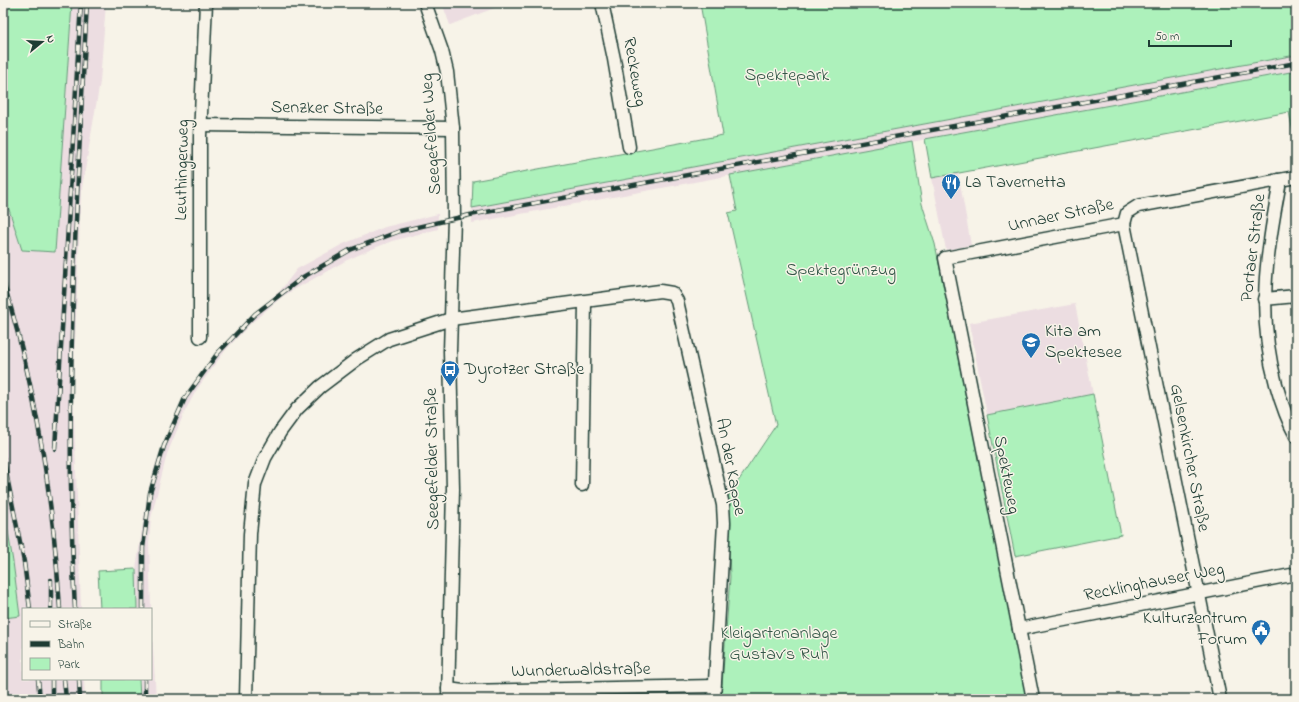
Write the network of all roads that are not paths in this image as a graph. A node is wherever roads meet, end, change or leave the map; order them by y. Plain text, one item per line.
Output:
1 (206, 3) edge
2 (425, 3) edge
3 (602, 3) edge
4 (201, 125) junction
5 (453, 128) junction
6 (628, 147) dead end
7 (1296, 177) edge
8 (1278, 180) junction
9 (454, 218) joint
10 (1124, 224) junction
11 (945, 258) joint
12 (1296, 296) edge
13 (1264, 299) junction
14 (585, 303) junction
15 (451, 319) junction
16 (200, 338) dead end
17 (1295, 433) edge
18 (582, 485) dead end
19 (1296, 574) edge
20 (1197, 592) junction
21 (1019, 629) junction
22 (714, 686) junction
23 (448, 694) edge
24 (246, 699) edge
25 (714, 699) edge
26 (1033, 699) edge
27 (1220, 699) edge

1 - 4 street, Leuthingerweg
2 - 5 street, Seegefelder Weg
3 - 6 street, Reckeweg
4 - 5 street, Senzker Straße
4 - 16 street, Leuthingerweg
5 - 9 street, Seegefelder Weg
7 - 8 street, Unnaer Straße
8 - 10 street, Unnaer Straße
8 - 13 street, Portaer Straße
9 - 15 street, Seegefelder Straße
10 - 11 street, Unnaer Straße
10 - 20 street, Gelsenkircher Straße
11 - 21 street, Spekteweg
12 - 13 street
13 - 17 street, Portaer Straße
14 - 15 street
14 - 18 street
14 - 22 street, An der Kappe
15 - 23 street, Seegefelder Straße
15 - 24 street
19 - 20 street, Recklinghauser Weg
20 - 21 street, Recklinghauser Weg
20 - 27 street, Gelsenkircher Straße
21 - 26 street, Spekteweg
22 - 23 street, Wunderwaldstraße
22 - 25 street, An der Kappe

